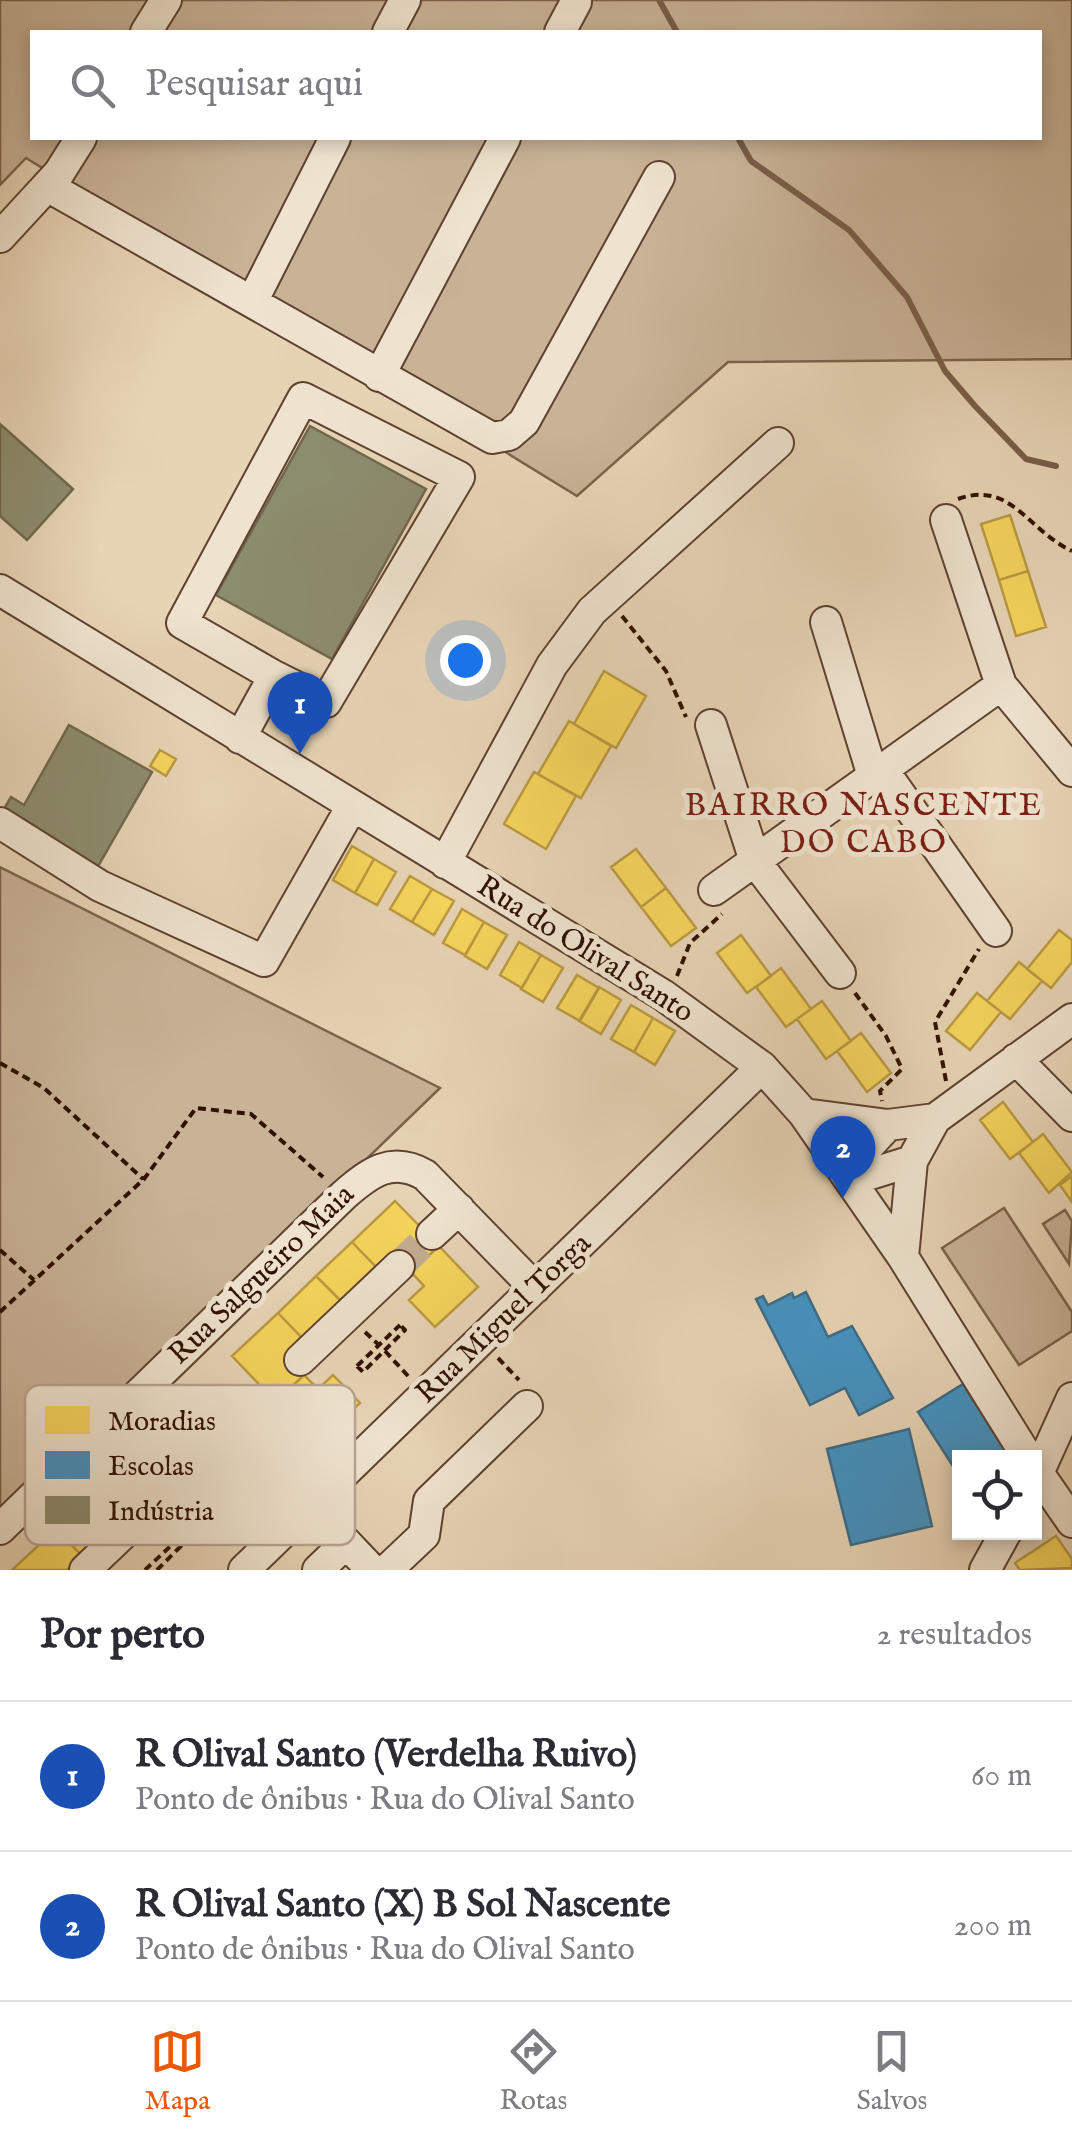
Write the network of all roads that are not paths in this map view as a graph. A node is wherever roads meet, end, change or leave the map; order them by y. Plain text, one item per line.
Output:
1 (166, 0) edge
2 (404, 0) edge
3 (576, 2) edge
4 (147, 30) edge
5 (389, 30) edge
6 (561, 30) edge
7 (80, 140) edge
8 (334, 140) edge
9 (504, 140) edge
10 (659, 177) dead end
11 (47, 186) junction
12 (0, 237) edge
13 (252, 302) junction
14 (380, 376) junction
15 (778, 443) dead end
16 (946, 520) road end
17 (4, 603) edge
18 (826, 622) dead end
19 (274, 676) junction
20 (1001, 685) junction
21 (712, 725) road end
22 (240, 738) junction
23 (1072, 772) edge
24 (878, 773) junction
25 (352, 806) junction
26 (0, 823) edge
27 (755, 861) junction
28 (445, 863) junction
29 (714, 890) road end
30 (996, 931) road end
31 (840, 973) road end
32 (1072, 1019) edge
33 (1016, 1060) junction
34 (762, 1067) junction
35 (946, 1111) junction
36 (804, 1114) junction
37 (1072, 1116) edge
38 (888, 1124) junction
39 (912, 1161) junction
40 (848, 1175) junction
41 (459, 1209) junction
42 (432, 1234) tunnel mouth
43 (902, 1257) junction
44 (399, 1266) tunnel mouth
45 (535, 1288) junction
46 (300, 1360) dead end
47 (148, 1385) edge
48 (1072, 1398) edge
49 (526, 1406) road end
50 (1022, 1450) edge
51 (1042, 1455) edge
52 (355, 1462) edge
53 (1042, 1481) edge
54 (25, 1505) edge
55 (1072, 1522) edge
56 (0, 1529) edge
57 (1002, 1540) edge
58 (112, 1545) edge
59 (270, 1545) edge
60 (344, 1545) edge
61 (348, 1545) edge
62 (86, 1570) edge
63 (244, 1570) edge
64 (318, 1570) edge
65 (372, 1570) edge
66 (387, 1570) edge
67 (985, 1570) edge

1 - 4 street
2 - 5 street
3 - 6 street
7 - 11 street
8 - 13 street
9 - 14 street
10 - 14 street
11 - 12 street
11 - 13 street
13 - 14 street
15 - 28 street
16 - 20 street
17 - 22 street, Rua do Olival Santo
18 - 24 street
19 - 19 street
19 - 22 street
20 - 23 street
20 - 24 street
21 - 27 street
22 - 25 street, Rua do Olival Santo
24 - 27 street
24 - 30 street
25 - 26 street
25 - 28 street, Rua do Olival Santo
27 - 29 street
27 - 31 street
28 - 34 street, Rua do Olival Santo
32 - 33 street
33 - 35 street
33 - 37 street
34 - 36 street, Rua do Olival Santo
34 - 45 street, Rua Miguel Torga
35 - 38 street
35 - 39 street
36 - 38 street
36 - 40 street, Rua do Olival Santo
38 - 40 street
39 - 40 street
39 - 43 street
40 - 43 street, Rua do Olival Santo
41 - 42 street
41 - 45 street, Rua Salgueiro Maia
41 - 47 street, Rua Salgueiro Maia
43 - 50 street, Rua do Olival Santo
44 - 46 street
45 - 52 street, Rua Miguel Torga
48 - 51 street
49 - 66 street
53 - 55 street, Rua do Olival Santo
54 - 56 street, Rua Salgueiro Maia
57 - 67 street
58 - 62 street
59 - 63 street, Rua Miguel Torga
60 - 64 street
61 - 65 street

